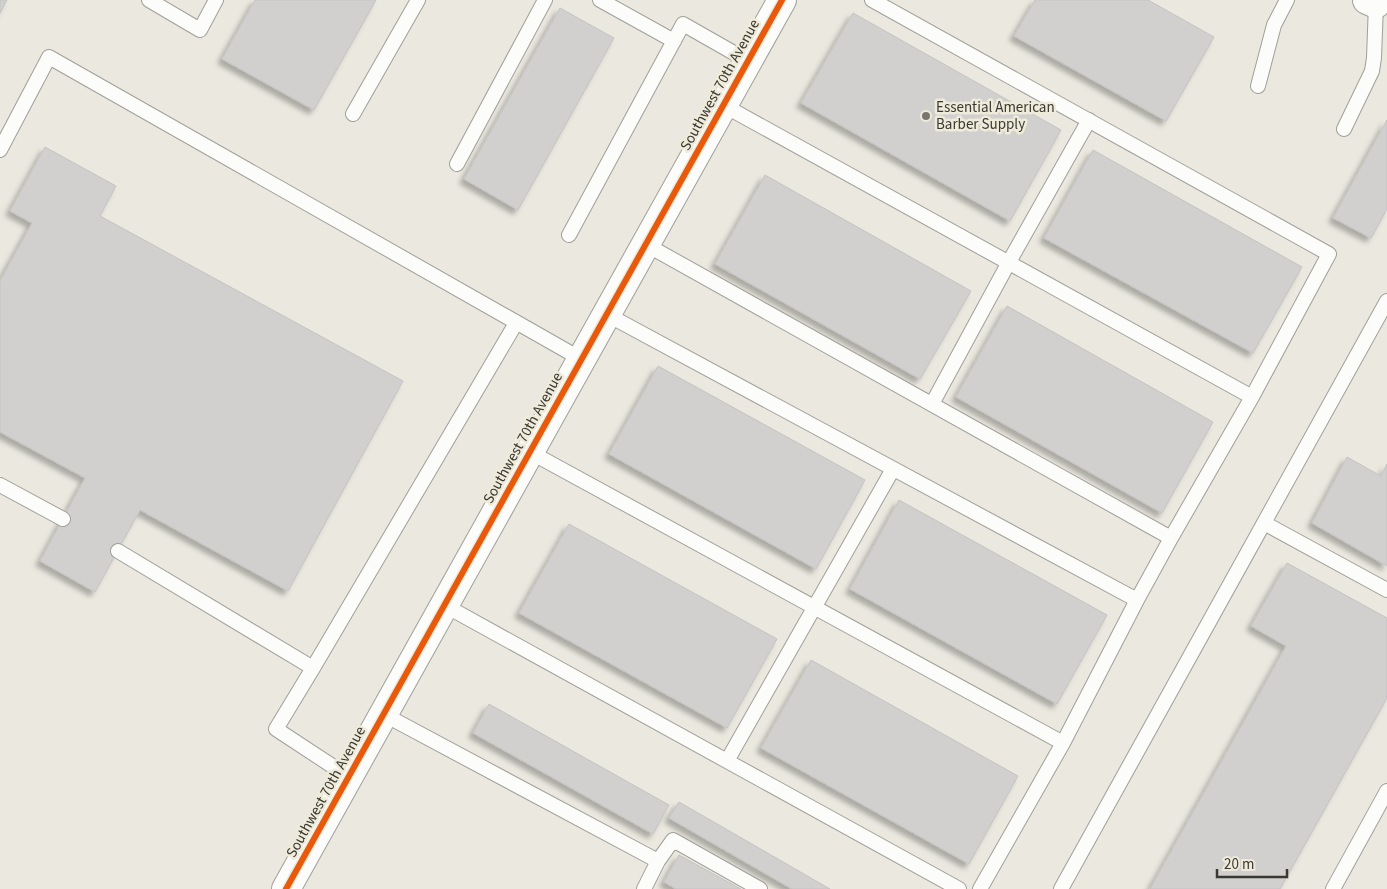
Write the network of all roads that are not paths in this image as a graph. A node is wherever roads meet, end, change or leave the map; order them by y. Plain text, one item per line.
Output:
1 (148, 0) edge
2 (216, 0) edge
3 (418, 0) edge
4 (545, 0) edge
5 (600, 0) edge
6 (782, 0) edge
7 (872, 0) edge
8 (1288, 0) edge
9 (1372, 2) edge
10 (674, 41) junction
11 (748, 61) junction
12 (1258, 86) dead end
13 (723, 105) junction
14 (353, 114) dead end
15 (1089, 120) junction
16 (1344, 129) dead end
17 (0, 150) edge
18 (457, 164) dead end
19 (569, 235) dead end
20 (645, 244) junction
21 (1008, 262) junction
22 (1387, 301) edge
23 (606, 314) junction
24 (516, 323) junction
25 (581, 359) junction
26 (1252, 397) junction
27 (932, 404) junction
28 (530, 452) junction
29 (893, 469) junction
30 (0, 485) edge
31 (63, 519) dead end
32 (1264, 523) junction
33 (1171, 538) junction
34 (118, 551) dead end
35 (1387, 590) edge
36 (1137, 600) junction
37 (444, 605) junction
38 (814, 607) junction
39 (313, 668) junction
40 (384, 714) junction
41 (1063, 743) junction
42 (727, 761) junction
43 (349, 777) junction
44 (1387, 791) edge
45 (658, 861) junction
46 (286, 889) edge
47 (644, 889) edge
48 (760, 889) edge
49 (959, 889) edge
50 (980, 889) edge
51 (1061, 889) edge
52 (1333, 889) edge

1 - 2 lane
3 - 14 lane
4 - 18 lane
5 - 10 lane
6 - 11 street, Southwest 70th Avenue
7 - 15 lane
8 - 12 lane
9 - 16 lane
10 - 11 lane
10 - 19 lane
11 - 13 street, Southwest 70th Avenue
13 - 20 street, Southwest 70th Avenue
13 - 21 lane
15 - 21 lane
15 - 26 lane
17 - 24 lane
20 - 23 street, Southwest 70th Avenue
20 - 27 lane
21 - 26 lane
21 - 27 lane
22 - 32 lane
23 - 25 street, Southwest 70th Avenue
23 - 29 lane
24 - 25 lane
24 - 39 lane
25 - 28 street, Southwest 70th Avenue
26 - 33 lane
27 - 33 lane
28 - 37 street, Southwest 70th Avenue
28 - 38 lane
29 - 36 lane
29 - 38 lane
30 - 31 lane
32 - 35 lane
32 - 51 lane
33 - 36 lane
34 - 39 lane
36 - 41 lane
37 - 40 street, Southwest 70th Avenue
37 - 42 lane
38 - 41 lane
38 - 42 lane
39 - 43 lane
40 - 43 street, Southwest 70th Avenue
40 - 45 lane
41 - 50 lane
42 - 49 lane
43 - 46 street, Southwest 70th Avenue
44 - 52 lane
45 - 47 lane
45 - 48 lane

